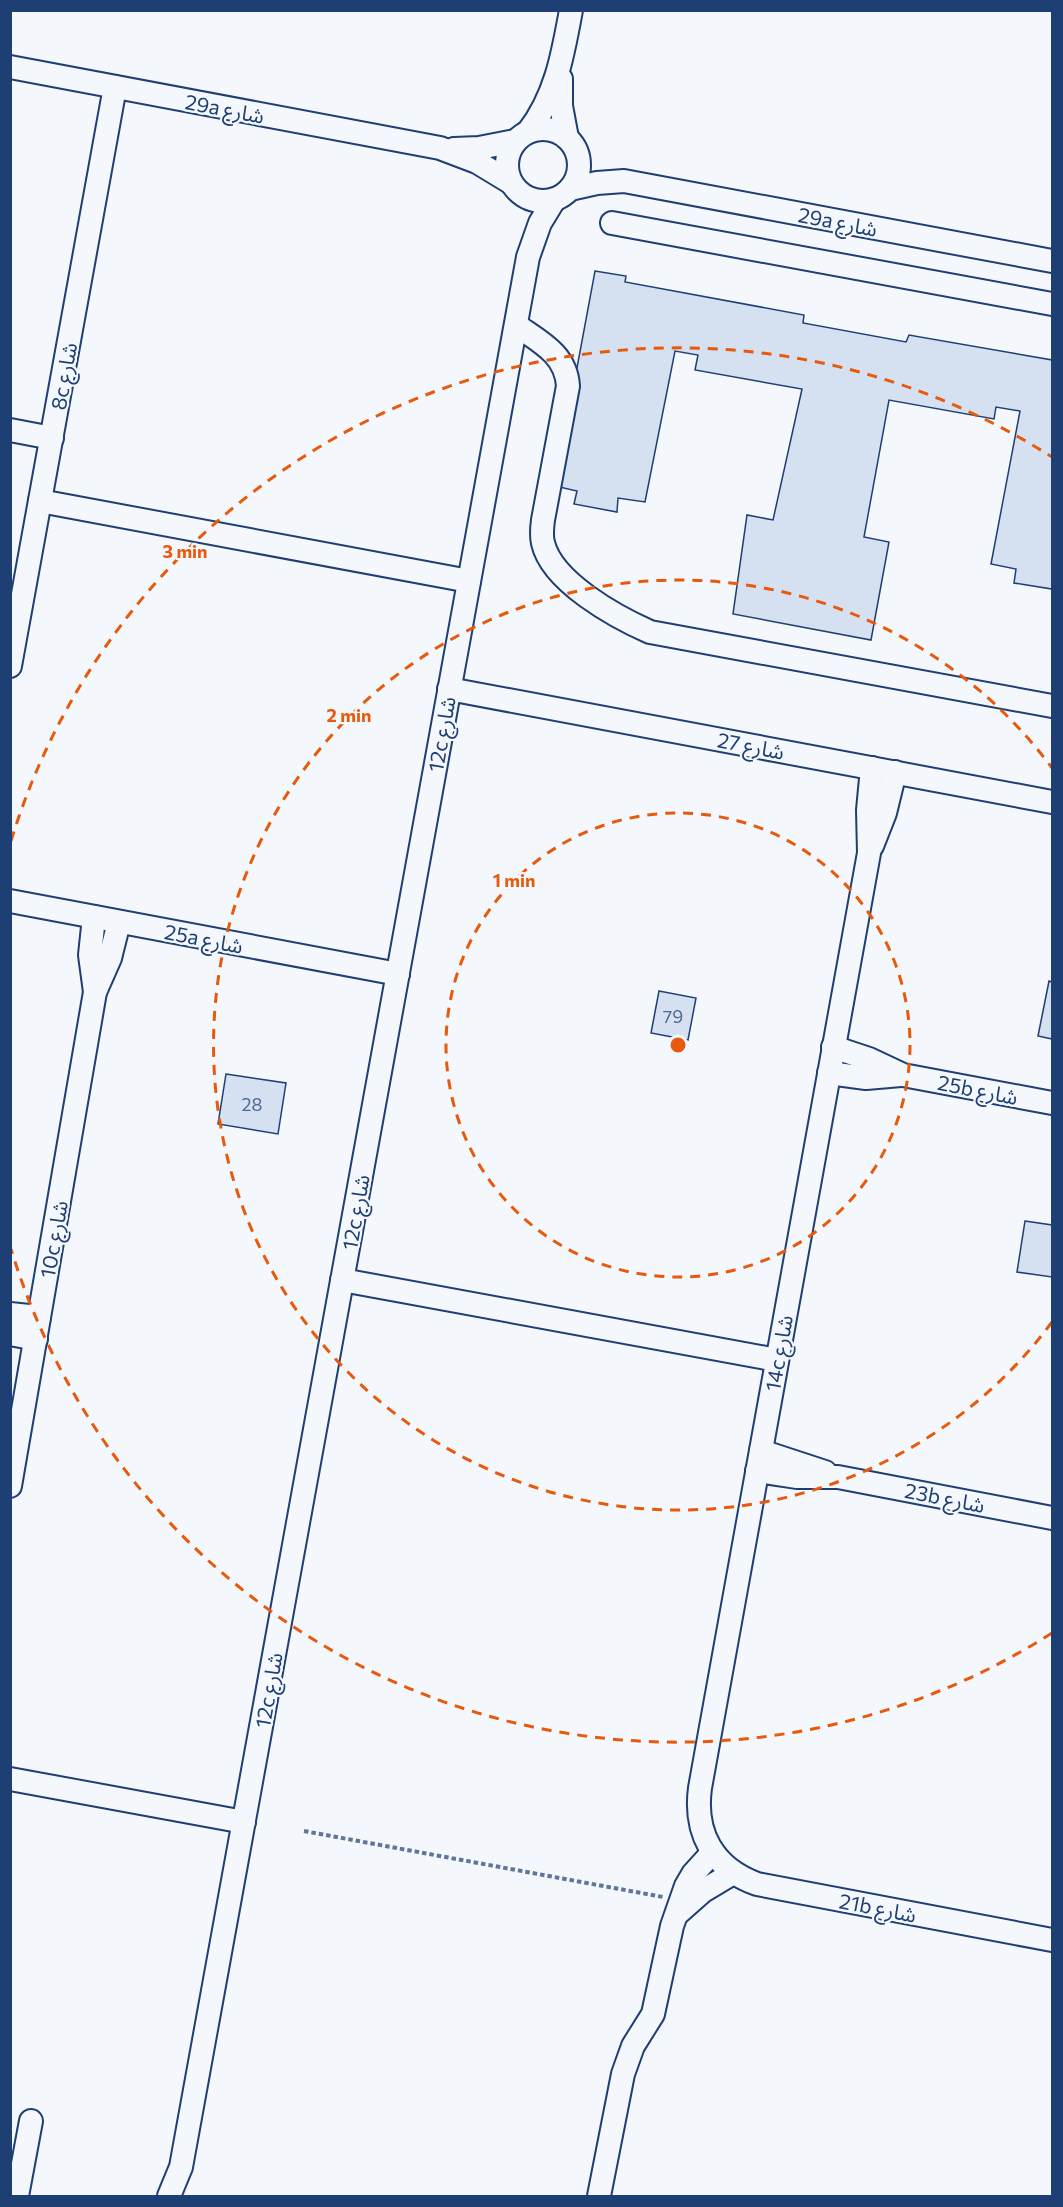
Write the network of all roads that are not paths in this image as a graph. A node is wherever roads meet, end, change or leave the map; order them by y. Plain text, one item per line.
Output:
1 (571, 10) edge
2 (561, 62) junction
3 (10, 67) edge
4 (115, 87) junction
5 (522, 137) junction
6 (571, 145) junction
7 (440, 148) junction
8 (624, 181) junction
9 (513, 186) junction
10 (562, 194) junction
11 (612, 223) dead end
12 (528, 257) junction
13 (1053, 261) edge
14 (1053, 304) edge
15 (516, 325) junction
16 (10, 430) edge
17 (52, 438) junction
18 (40, 501) junction
19 (469, 581) junction
20 (16, 604) edge
21 (10, 666) edge
22 (449, 689) junction
23 (1053, 706) edge
24 (872, 768) junction
25 (895, 772) junction
26 (1053, 802) edge
27 (868, 853) junction
28 (10, 902) edge
29 (94, 917) junction
30 (119, 922) junction
31 (398, 974) junction
32 (95, 992) junction
33 (833, 1047) junction
34 (829, 1073) junction
35 (903, 1075) junction
36 (1053, 1103) edge
37 (342, 1280) junction
38 (10, 1314) edge
39 (38, 1328) junction
40 (10, 1334) edge
41 (777, 1360) junction
42 (759, 1461) junction
43 (10, 1486) edge
44 (1053, 1518) edge
45 (10, 1779) edge
46 (244, 1822) junction
47 (713, 1852) junction
48 (733, 1873) junction
49 (678, 1907) junction
50 (1053, 1940) edge
51 (31, 2121) dead end
52 (181, 2167) junction
53 (16, 2196) edge
54 (169, 2196) edge
55 (182, 2196) edge
56 (599, 2196) edge

1 - 2 street
2 - 5 street
2 - 6 street
3 - 4 street, 29a شارع
4 - 7 street, 29a شارع
4 - 17 street, 8c شارع
5 - 6 street
5 - 7 street, 29a شارع
5 - 9 street
6 - 8 street, 29a شارع
6 - 10 street
7 - 9 street, 29a شارع
8 - 10 street, 29a شارع
8 - 13 street, 29a شارع
9 - 10 street
9 - 12 street, 12c شارع
10 - 12 street, 12c شارع
11 - 14 street
12 - 15 street, 12c شارع
15 - 19 street, 12c شارع
15 - 23 street
16 - 17 street
17 - 18 street, 8c شارع
18 - 19 street
18 - 20 street, 8c شارع
19 - 22 street, 12c شارع
20 - 21 street, 8c شارع
22 - 24 street, شارع 27
22 - 31 street, 12c شارع
24 - 25 street, شارع 27
24 - 27 street, 14c شارع
25 - 26 street, شارع 27
25 - 27 street, 14c شارع
27 - 33 street, 14c شارع
28 - 29 street, 25a شارع
29 - 30 street, 25a شارع
29 - 32 street, 10c شارع
30 - 31 street, 25a شارع
30 - 32 street, 10c شارع
31 - 37 street, 12c شارع
32 - 39 street, 10c شارع
33 - 34 street, 14c شارع
33 - 35 street, 25b شارع
34 - 35 street, 25b شارع
34 - 41 street, 14c شارع
35 - 36 street, 25b شارع
37 - 41 street
37 - 46 street, 12c شارع
38 - 39 street
39 - 40 street
39 - 43 street, 10c شارع
41 - 42 street, 14c شارع
42 - 44 street, 23b شارع
42 - 47 street, 14c شارع
45 - 46 street
46 - 52 street, 12c شارع
47 - 48 street, 21b شارع
47 - 49 street
48 - 49 street
48 - 50 street, 21b شارع
49 - 56 street
51 - 53 street
52 - 54 street, 12c شارع
52 - 55 street, 12c شارع

